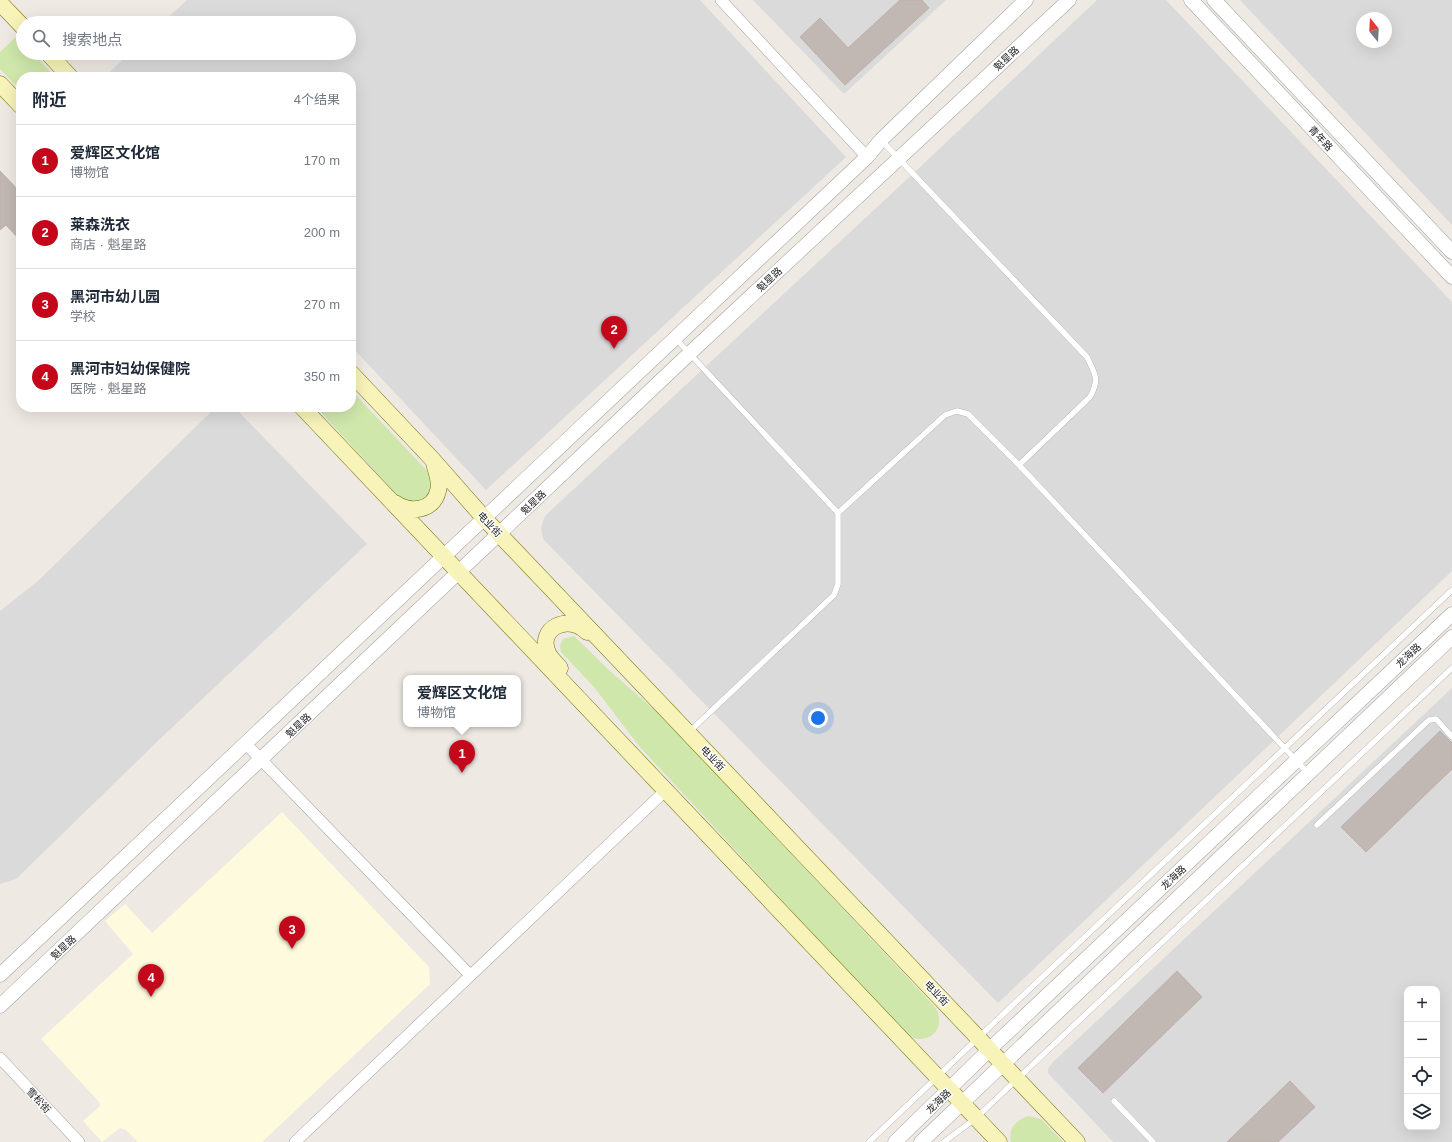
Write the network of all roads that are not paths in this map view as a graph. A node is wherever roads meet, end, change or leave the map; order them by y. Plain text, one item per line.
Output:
1 (721, 0) edge
2 (1026, 0) edge
3 (1069, 0) edge
4 (1191, 0) edge
5 (1214, 0) edge
6 (0, 3) edge
7 (16, 20) edge
8 (54, 60) edge
9 (65, 72) edge
10 (0, 84) edge
11 (16, 101) edge
12 (881, 140) junction
13 (867, 156) junction
14 (898, 158) junction
15 (1452, 252) edge
16 (1452, 277) edge
17 (676, 339) junction
18 (690, 353) junction
19 (356, 378) edge
20 (307, 412) edge
21 (433, 460) junction
22 (1019, 465) junction
23 (387, 497) junction
24 (838, 513) junction
25 (484, 518) junction
26 (500, 534) junction
27 (442, 556) junction
28 (458, 573) junction
29 (1452, 590) edge
30 (1452, 614) edge
31 (1452, 637) edge
32 (1452, 668) edge
33 (646, 688) junction
34 (607, 730) junction
35 (689, 732) junction
36 (1452, 737) edge
37 (246, 744) junction
38 (1285, 748) junction
39 (261, 760) junction
40 (1297, 760) junction
41 (1308, 772) junction
42 (665, 791) junction
43 (1317, 826) dead end
44 (0, 975) edge
45 (470, 975) junction
46 (0, 1006) edge
47 (979, 1037) junction
48 (990, 1049) junction
49 (0, 1058) edge
50 (1002, 1063) junction
51 (938, 1077) junction
52 (1018, 1078) junction
53 (950, 1090) junction
54 (1114, 1101) dead end
55 (963, 1104) junction
56 (976, 1118) junction
57 (78, 1142) edge
58 (295, 1142) edge
59 (870, 1142) edge
60 (895, 1142) edge
61 (921, 1142) edge
62 (944, 1142) edge
63 (999, 1142) edge
64 (1077, 1142) edge
65 (1153, 1142) edge

1 - 13 street
2 - 12 street, 魁星路
3 - 14 street, 魁星路
4 - 16 street, 青年路
5 - 15 street, 青年路
6 - 7 main road
8 - 9 main road
10 - 11 main road
12 - 13 street, 魁星路
12 - 14 lane
13 - 17 street, 魁星路
14 - 18 street, 魁星路
14 - 22 lane
17 - 18 lane
17 - 25 street, 魁星路
18 - 24 lane
18 - 26 street, 魁星路
19 - 21 main road, 电业街
20 - 23 main road
21 - 23 main road
21 - 25 main road, 电业街
22 - 24 lane
22 - 38 lane
23 - 27 main road
24 - 35 lane
25 - 26 main road, 电业街
25 - 27 street, 魁星路
26 - 28 street, 魁星路
26 - 33 main road, 电业街
27 - 28 main road
27 - 37 street, 魁星路
28 - 34 main road
28 - 39 street, 魁星路
29 - 38 lane
30 - 40 street, 龙海路
31 - 41 street, 龙海路
32 - 52 lane
33 - 34 main road
33 - 35 main road, 电业街
34 - 42 main road
35 - 47 main road, 电业街
36 - 43 lane
37 - 39 street
37 - 44 street, 魁星路
38 - 40 lane
38 - 47 lane
39 - 45 street
39 - 46 street, 魁星路
40 - 41 lane
40 - 48 street, 龙海路
41 - 50 street, 龙海路
42 - 45 street
42 - 51 main road
45 - 58 street
47 - 48 main road, 电业街
47 - 51 lane
48 - 50 main road, 电业街
48 - 53 street, 龙海路
49 - 57 street, 雪松街
50 - 52 main road, 电业街
50 - 55 street, 龙海路
51 - 53 main road
51 - 59 lane
52 - 56 lane
52 - 64 main road, 电业街
53 - 55 main road
53 - 60 street, 龙海路
54 - 65 lane
55 - 56 main road
55 - 61 street, 龙海路
56 - 62 lane
56 - 63 main road

